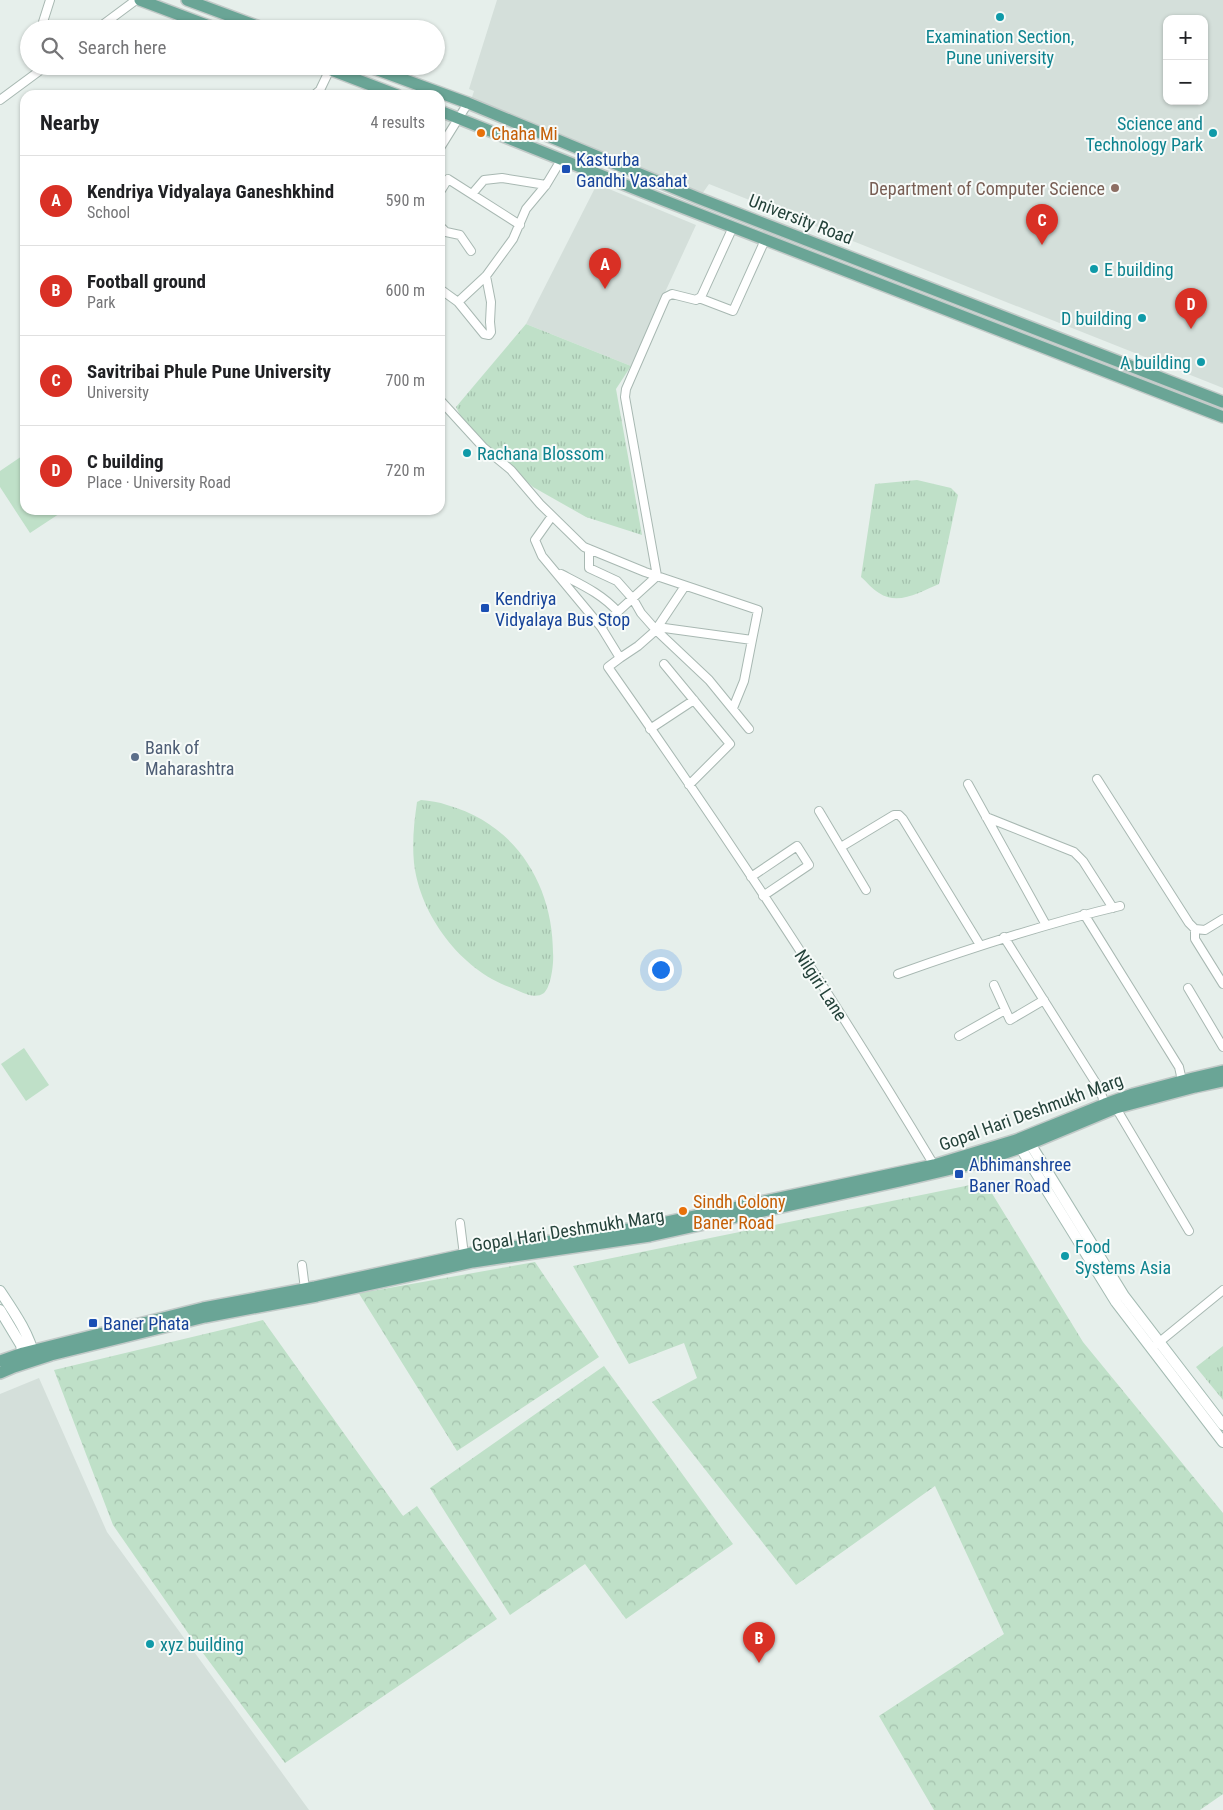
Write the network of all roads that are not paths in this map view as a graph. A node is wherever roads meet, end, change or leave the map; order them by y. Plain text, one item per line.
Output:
1 (50, 0) edge
2 (136, 0) edge
3 (140, 0) edge
4 (187, 0) edge
5 (44, 20) edge
6 (109, 20) edge
7 (193, 20) edge
8 (241, 20) edge
9 (34, 75) edge
10 (323, 75) edge
11 (344, 75) edge
12 (392, 75) edge
13 (320, 90) edge
14 (384, 90) edge
15 (433, 90) edge
16 (445, 95) edge
17 (0, 100) edge
18 (468, 103) junction
19 (445, 113) edge
20 (459, 118) junction
21 (445, 140) edge
22 (561, 160) junction
23 (445, 184) edge
24 (546, 186) junction
25 (472, 194) junction
26 (520, 225) junction
27 (733, 227) junction
28 (445, 231) edge
29 (765, 240) junction
30 (471, 250) dead end
31 (486, 276) junction
32 (445, 293) edge
33 (699, 298) junction
34 (458, 302) junction
35 (1223, 402) edge
36 (445, 405) edge
37 (1223, 417) edge
38 (552, 516) junction
39 (589, 549) junction
40 (557, 572) junction
41 (656, 576) junction
42 (685, 586) junction
43 (633, 599) junction
44 (618, 612) junction
45 (601, 627) junction
46 (657, 628) junction
47 (752, 640) junction
48 (620, 658) junction
49 (664, 664) dead end
50 (694, 700) junction
51 (733, 708) junction
52 (650, 729) junction
53 (749, 729) dead end
54 (1098, 779) dead end
55 (968, 784) dead end
56 (689, 785) junction
57 (819, 811) dead end
58 (986, 817) junction
59 (841, 848) junction
60 (751, 877) junction
61 (866, 890) dead end
62 (763, 896) junction
63 (1084, 914) junction
64 (1223, 919) edge
65 (1046, 925) junction
66 (1195, 929) junction
67 (1004, 937) junction
68 (980, 945) junction
69 (898, 974) dead end
70 (1223, 984) edge
71 (994, 985) dead end
72 (1188, 988) dead end
73 (1044, 1000) junction
74 (1005, 1010) junction
75 (959, 1036) dead end
76 (1223, 1047) edge
77 (1223, 1072) edge
78 (1223, 1081) edge
79 (1183, 1085) junction
80 (1110, 1106) junction
81 (1023, 1142) junction
82 (934, 1165) junction
83 (460, 1223) dead end
84 (668, 1227) junction
85 (1189, 1231) dead end
86 (464, 1255) junction
87 (302, 1265) dead end
88 (305, 1289) junction
89 (1223, 1290) edge
90 (0, 1291) edge
91 (0, 1310) edge
92 (1156, 1346) junction
93 (29, 1356) junction
94 (0, 1362) edge
95 (0, 1373) edge
96 (1223, 1425) edge
97 (1223, 1442) edge

1 - 5 street
2 - 6 street
3 - 7 main road
4 - 8 main road
9 - 17 street
10 - 13 street
11 - 14 main road
12 - 15 main road, University Road
16 - 18 main road, University Road
18 - 20 street
18 - 35 main road, University Road
19 - 20 main road, University Road
20 - 21 street
20 - 22 main road, University Road
22 - 24 street
22 - 27 main road, University Road
23 - 25 street
24 - 25 street
24 - 26 street
25 - 26 street
26 - 31 street
27 - 29 main road, University Road
27 - 33 street
28 - 30 street
29 - 33 street
29 - 37 main road, University Road
31 - 34 street
31 - 34 street
32 - 34 street
33 - 41 street
36 - 38 street
38 - 39 street
38 - 40 street
39 - 41 street
39 - 43 street
40 - 44 street
40 - 45 street
41 - 42 street
41 - 43 street
42 - 46 street
42 - 47 street
43 - 44 street
43 - 46 street
44 - 45 street
45 - 48 street
46 - 47 street
46 - 48 street
46 - 51 street
47 - 51 street
48 - 52 street, Nilgiri Lane
49 - 50 street
50 - 52 street
50 - 56 street
51 - 53 street
52 - 56 street, Nilgiri Lane
54 - 66 street
55 - 58 street
56 - 60 street, Nilgiri Lane
57 - 59 street
58 - 63 street
58 - 65 street
59 - 61 street
59 - 68 street
60 - 62 street, Nilgiri Lane
60 - 62 street
62 - 82 street, Nilgiri Lane
63 - 65 street
63 - 79 street
64 - 66 street
65 - 67 street
66 - 70 street
67 - 68 street
67 - 73 street
68 - 69 street
71 - 74 street
72 - 76 street
73 - 74 street
73 - 80 street
74 - 75 street
77 - 79 main road, Gopal Hari Deshmukh Marg
78 - 79 main road, Gopal Hari Deshmukh Marg
79 - 80 main road, Gopal Hari Deshmukh Marg
80 - 81 main road, Gopal Hari Deshmukh Marg
80 - 85 street
81 - 82 main road, Gopal Hari Deshmukh Marg
81 - 84 main road, Gopal Hari Deshmukh Marg
81 - 92 street
82 - 84 main road, Gopal Hari Deshmukh Marg
83 - 86 street
84 - 86 main road, Gopal Hari Deshmukh Marg
84 - 93 main road, Gopal Hari Deshmukh Marg
86 - 88 main road, Gopal Hari Deshmukh Marg
87 - 88 street
88 - 93 main road, Gopal Hari Deshmukh Marg
89 - 92 street
90 - 93 street
91 - 93 street
92 - 96 street
92 - 97 street
93 - 94 main road, Gopal Hari Deshmukh Marg
93 - 95 main road, Gopal Hari Deshmukh Marg

